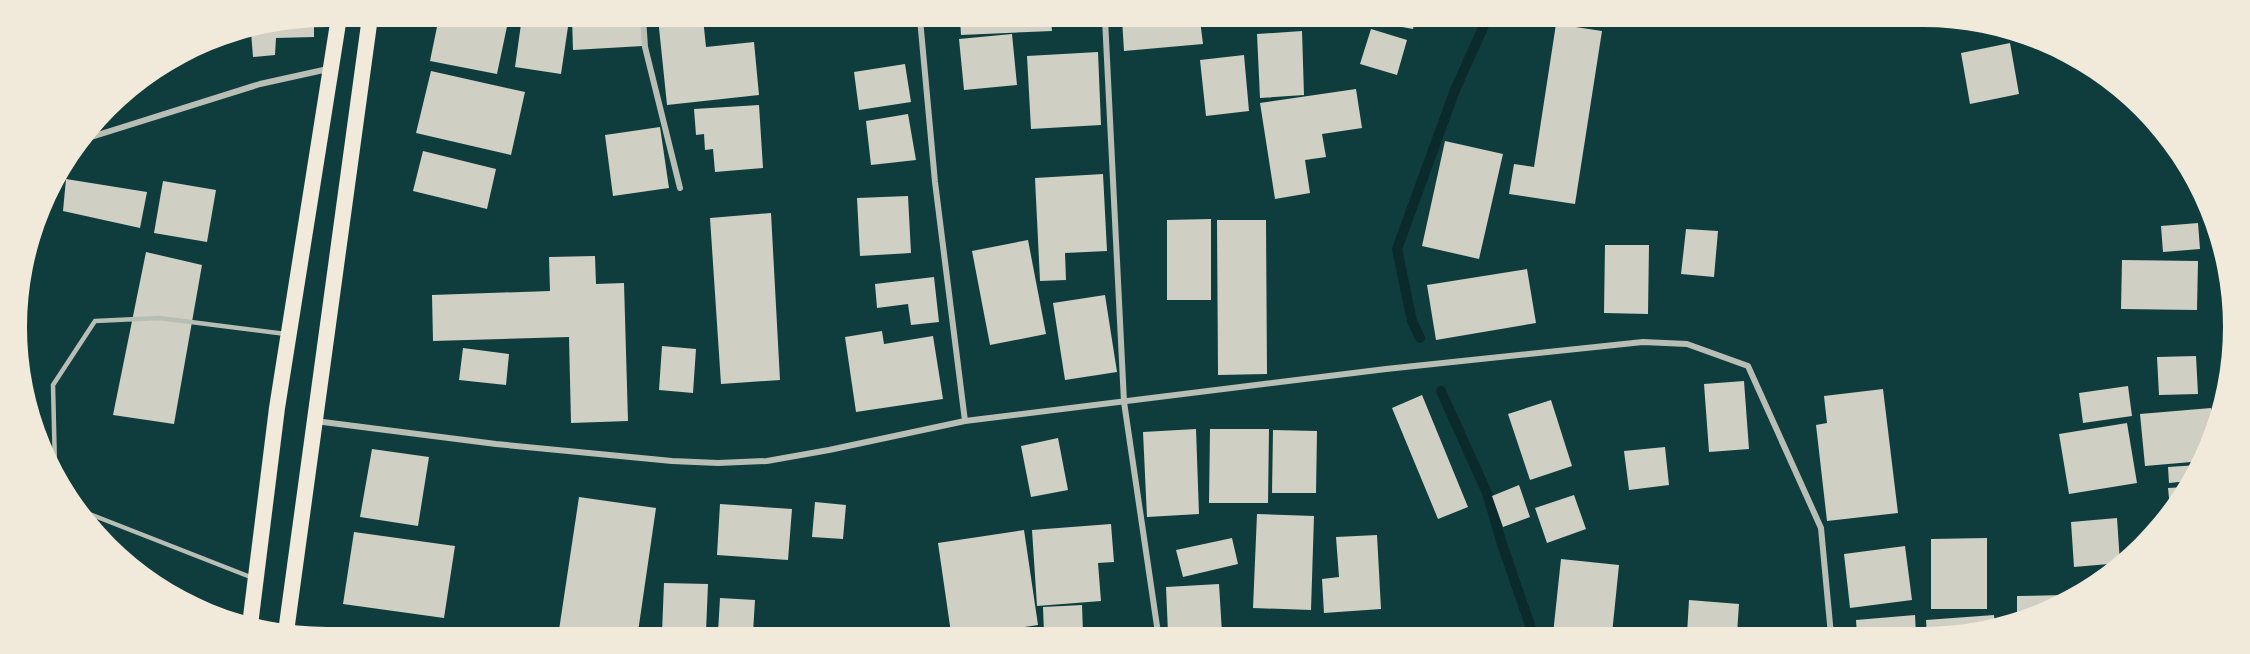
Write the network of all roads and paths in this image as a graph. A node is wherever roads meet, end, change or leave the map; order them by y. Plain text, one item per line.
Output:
1 (337, 27) edge
2 (369, 27) edge
3 (644, 27) edge
4 (921, 27) edge
5 (1105, 27) edge
6 (329, 69) junction
7 (96, 136) edge
8 (680, 188) dead end
9 (288, 334) junction
10 (1124, 402) junction
11 (315, 421) junction
12 (965, 421) junction
13 (55, 452) edge
14 (93, 515) edge
15 (256, 579) junction
16 (251, 617) edge
17 (287, 624) edge
18 (1157, 627) edge
19 (1830, 627) edge

1 - 6 highway
2 - 11 highway
3 - 8 street
4 - 12 street
5 - 10 street
6 - 7 street
6 - 9 highway
9 - 13 lane
9 - 15 highway
10 - 12 street
10 - 18 street
10 - 19 street
11 - 12 street
11 - 17 highway
14 - 15 lane
15 - 16 highway

